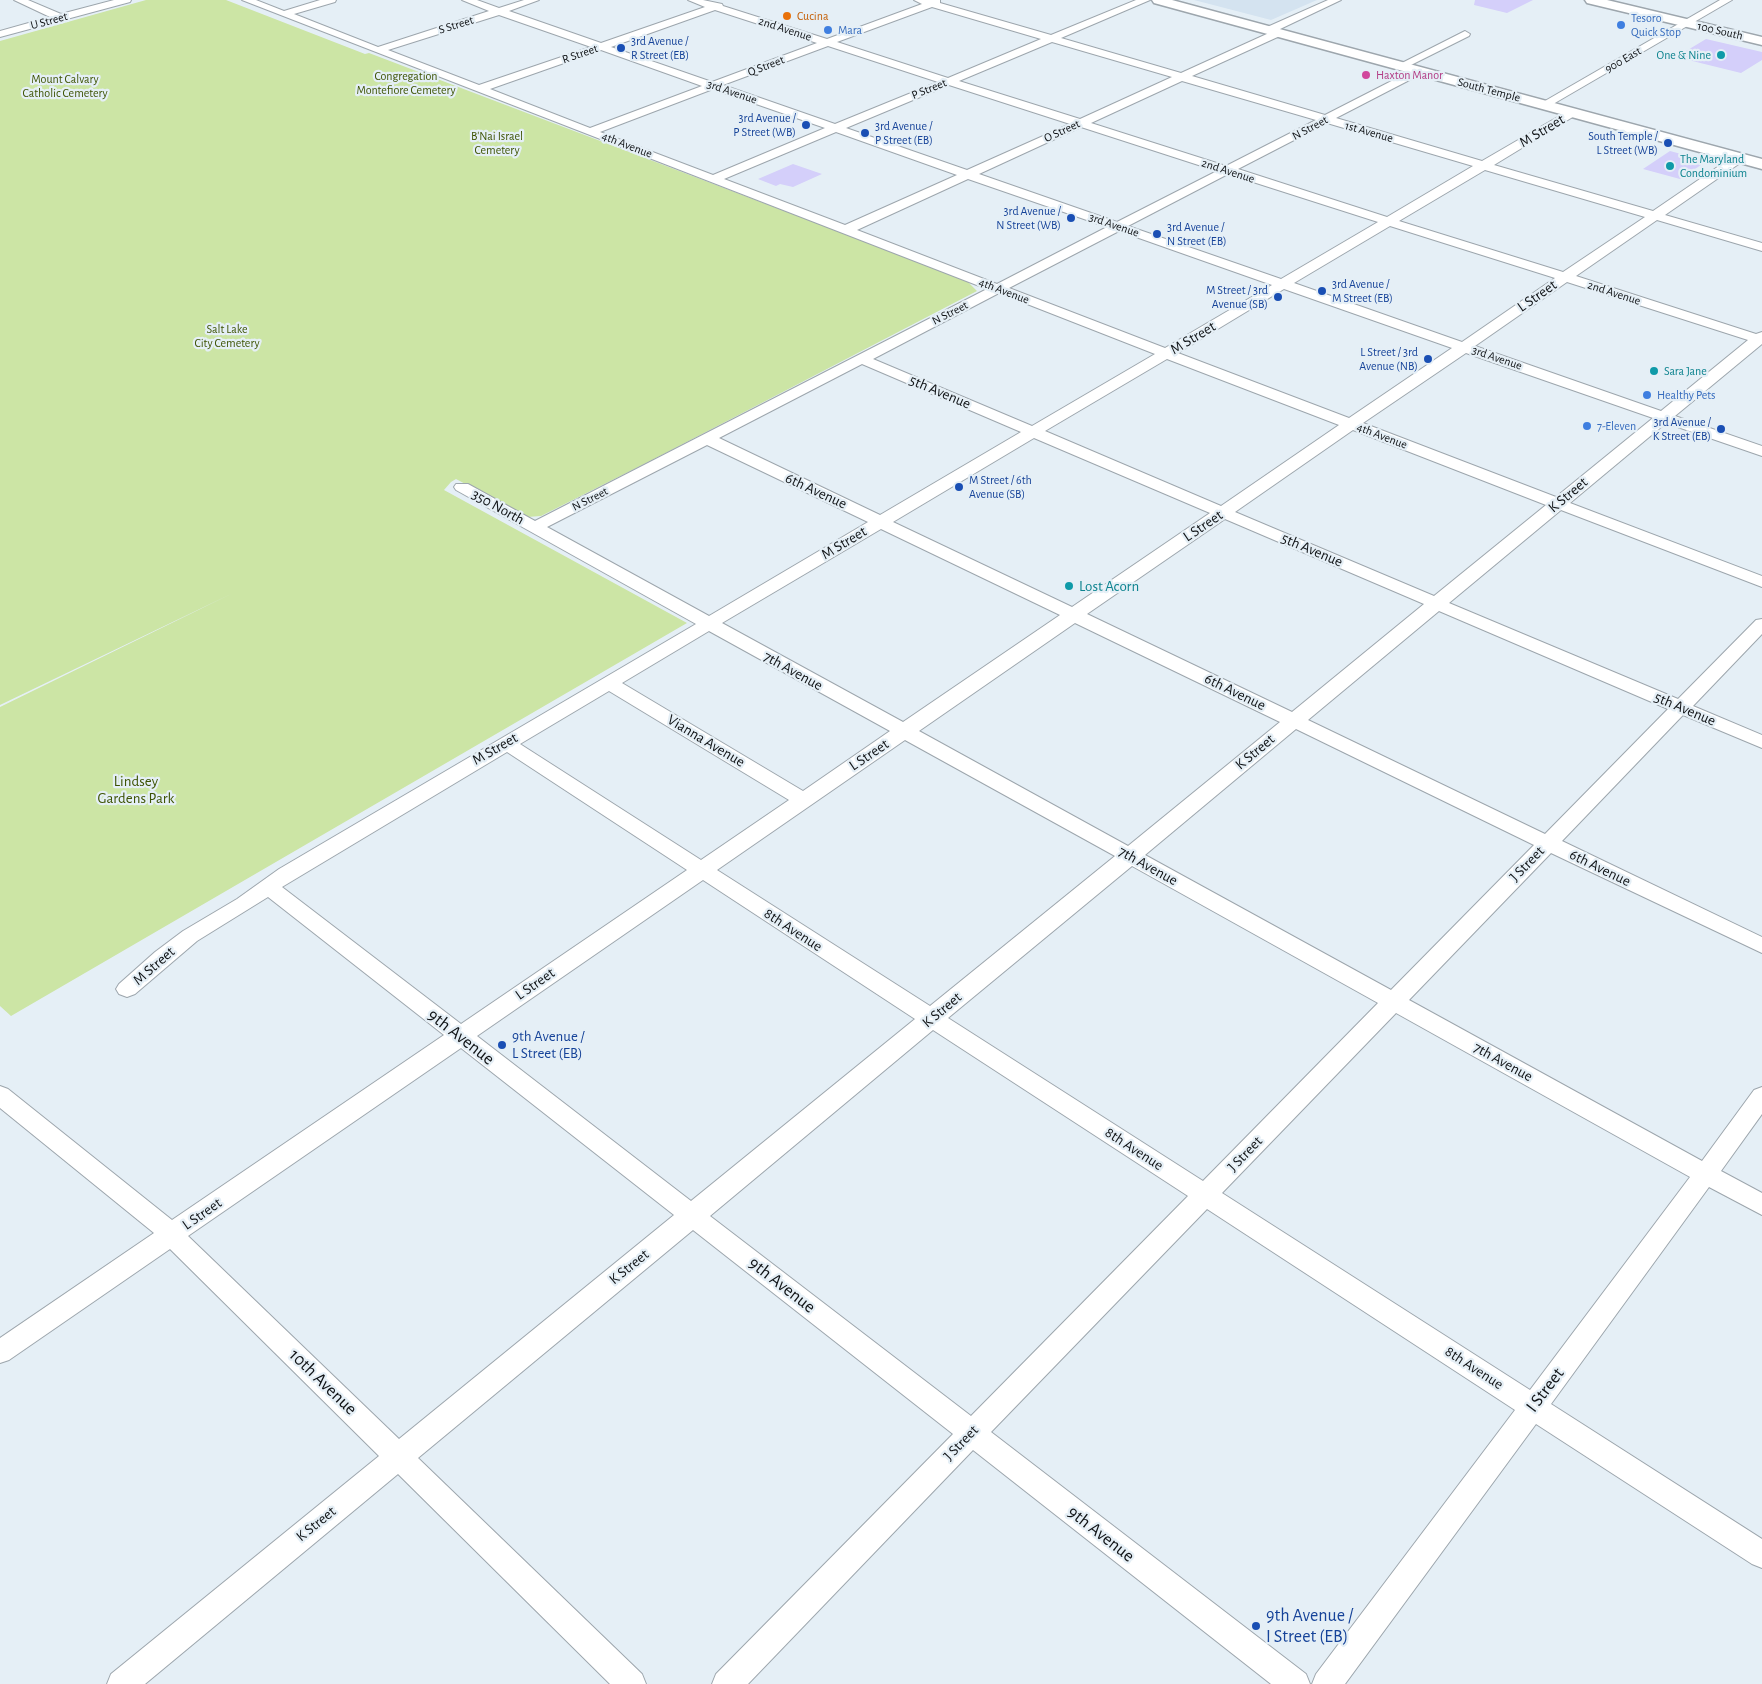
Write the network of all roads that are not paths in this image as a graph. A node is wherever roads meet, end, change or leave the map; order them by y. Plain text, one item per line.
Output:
1 (19, 0) edge
2 (126, 0) edge
3 (247, 0) edge
4 (330, 0) edge
5 (467, 0) edge
6 (534, 0) edge
7 (694, 0) edge
8 (737, 0) edge
9 (919, 0) edge
10 (1145, 0) edge
11 (1158, 0) edge
12 (1336, 0) edge
13 (1591, 0) edge
14 (1727, 0) edge
15 (935, 2) edge
16 (716, 7) junction
17 (499, 11) junction
18 (284, 14) junction
19 (61, 18) junction
20 (1687, 23) junction
21 (1273, 31) junction
22 (0, 34) edge
23 (1465, 34) dead end
24 (1051, 39) junction
25 (1762, 41) edge
26 (827, 43) junction
27 (601, 47) junction
28 (378, 50) junction
29 (1402, 66) junction
30 (1419, 71) junction
31 (1180, 77) junction
32 (948, 81) junction
33 (713, 86) junction
34 (480, 89) junction
35 (1544, 105) junction
36 (1572, 113) junction
37 (1326, 119) junction
38 (1079, 123) junction
39 (835, 128) junction
40 (591, 131) junction
41 (1739, 158) junction
42 (1762, 164) edge
43 (1483, 166) junction
44 (1227, 170) junction
45 (969, 174) junction
46 (713, 179) junction
47 (1655, 216) junction
48 (1388, 222) junction
49 (1118, 226) junction
50 (846, 230) junction
51 (1762, 247) edge
52 (1564, 277) junction
53 (1283, 284) junction
54 (997, 288) junction
55 (1761, 338) edge
56 (1463, 347) junction
57 (1167, 353) junction
58 (862, 359) junction
59 (1663, 416) junction
60 (1351, 424) junction
61 (1034, 432) junction
62 (708, 439) junction
63 (1762, 451) edge
64 (462, 487) dead end
65 (1558, 503) junction
66 (1224, 512) junction
67 (880, 521) junction
68 (534, 528) junction
69 (1762, 582) edge
70 (1437, 603) junction
71 (1074, 614) junction
72 (707, 624) junction
73 (1762, 624) edge
74 (608, 683) junction
75 (1680, 707) junction
76 (1294, 720) junction
77 (904, 731) junction
78 (1762, 742) edge
79 (506, 744) junction
80 (804, 800) junction
81 (1548, 843) junction
82 (1130, 856) junction
83 (702, 870) junction
84 (268, 886) junction
85 (1762, 946) edge
86 (127, 990) dead end
87 (1393, 1001) junction
88 (931, 1019) junction
89 (460, 1036) junction
90 (0, 1096) edge
91 (1762, 1096) edge
92 (1706, 1174) junction
93 (1204, 1195) junction
94 (1762, 1205) edge
95 (691, 1215) junction
96 (171, 1235) junction
97 (0, 1352) edge
98 (1533, 1406) junction
99 (970, 1433) junction
100 (399, 1456) junction
101 (1762, 1555) edge
102 (122, 1684) edge
103 (631, 1684) edge
104 (726, 1684) edge
105 (1295, 1684) edge
106 (1327, 1684) edge

1 - 19 street
2 - 19 street, U Street
3 - 18 street, 4th Avenue
4 - 18 street
5 - 17 street, 3rd Avenue
6 - 17 street, S Street
7 - 16 street, 2nd Avenue
8 - 16 street, R Street
9 - 15 street, 1st Avenue
10 - 24 street, P Street
11 - 21 main road, South Temple
12 - 21 street, O Street
13 - 20 main road, 100 South
14 - 20 street, 900 East
15 - 24 street, 1st Avenue
15 - 26 street, Q Street
16 - 26 street, 2nd Avenue
16 - 27 street, R Street
17 - 27 street, 3rd Avenue
17 - 28 street, S Street
18 - 28 street, 4th Avenue
19 - 22 street, U Street
20 - 25 main road, 100 South
20 - 35 street, 900 East
21 - 29 main road, South Temple
21 - 31 street, O Street
23 - 29 street
24 - 31 street, 1st Avenue
24 - 32 street, P Street
26 - 32 street, 2nd Avenue
26 - 33 street, Q Street
27 - 33 street, 3rd Avenue
27 - 34 street, R Street
28 - 34 street, 4th Avenue
29 - 30 main road, South Temple
30 - 35 main road, South Temple
30 - 37 street, N Street
31 - 37 street, 1st Avenue
31 - 38 street, O Street
32 - 38 street, 2nd Avenue
32 - 39 street, P Street
33 - 39 street, 3rd Avenue
33 - 40 street, Q Street
34 - 40 street, 4th Avenue
35 - 36 main road, South Temple
36 - 41 main road, South Temple
36 - 43 street, M Street
37 - 43 street, 1st Avenue
37 - 44 street, N Street
38 - 44 street, 2nd Avenue
38 - 45 street, O Street
39 - 45 street, 3rd Avenue
39 - 46 street, P Street
40 - 46 street, 4th Avenue
41 - 42 main road, South Temple
41 - 47 street, L Street
43 - 47 street, 1st Avenue
43 - 48 street, M Street
44 - 48 street, 2nd Avenue
44 - 49 street, N Street
45 - 49 street, 3rd Avenue
45 - 50 street, O Street
46 - 50 street, 4th Avenue
47 - 51 street, 1st Avenue
47 - 52 street, L Street
48 - 52 street, 2nd Avenue
48 - 53 street, M Street
49 - 53 street, 3rd Avenue
49 - 54 street, N Street
50 - 54 street, 4th Avenue
52 - 55 street, 2nd Avenue
52 - 56 street, L Street
53 - 56 street, 3rd Avenue
53 - 57 street, M Street
54 - 57 street, 4th Avenue
54 - 58 street, N Street
55 - 59 street, K Street
56 - 59 street, 3rd Avenue
56 - 60 street, L Street
57 - 60 street, 4th Avenue
57 - 61 street, M Street
58 - 61 street, 5th Avenue
58 - 62 street, N Street
59 - 63 street, 3rd Avenue
59 - 65 street, K Street
60 - 65 street, 4th Avenue
60 - 66 street, L Street
61 - 66 street, 5th Avenue
61 - 67 street, M Street
62 - 67 street, 6th Avenue
62 - 68 street, N Street
64 - 68 street, 350 North
65 - 69 street, 4th Avenue
65 - 70 street, K Street
66 - 70 street, 5th Avenue
66 - 71 street, L Street
67 - 71 street, 6th Avenue
67 - 72 street, M Street
68 - 72 street, 7th Avenue
70 - 75 street, 5th Avenue
70 - 76 street, K Street
71 - 76 street, 6th Avenue
71 - 77 street, L Street
72 - 74 street, M Street
72 - 77 street, 7th Avenue
73 - 75 street, J Street
74 - 79 street, M Street
74 - 80 street, Vianna Avenue
75 - 78 street, 5th Avenue
75 - 81 street, J Street
76 - 81 street, 6th Avenue
76 - 82 street, K Street
77 - 80 street, L Street
77 - 82 street, 7th Avenue
79 - 83 street, 8th Avenue
79 - 84 street, M Street
80 - 83 street, L Street
81 - 85 street, 6th Avenue
81 - 87 street, J Street
82 - 87 street, 7th Avenue
82 - 88 street, K Street
83 - 88 street, 8th Avenue
83 - 89 street, L Street
84 - 86 street, M Street
84 - 89 street, 9th Avenue
87 - 92 street, 7th Avenue
87 - 93 street, J Street
88 - 93 street, 8th Avenue
88 - 95 street, K Street
89 - 95 street, 9th Avenue
89 - 96 street, L Street
90 - 96 street, 10th Avenue
91 - 92 street, I Street
92 - 94 street, 7th Avenue
92 - 98 street, I Street
93 - 98 street, 8th Avenue
93 - 99 street, J Street
95 - 99 street, 9th Avenue
95 - 100 street, K Street
96 - 97 street, L Street
96 - 100 street, 10th Avenue
98 - 101 street, 8th Avenue
98 - 106 street, I Street
99 - 104 street, J Street
99 - 105 street, 9th Avenue
100 - 102 street, K Street
100 - 103 street, 10th Avenue

